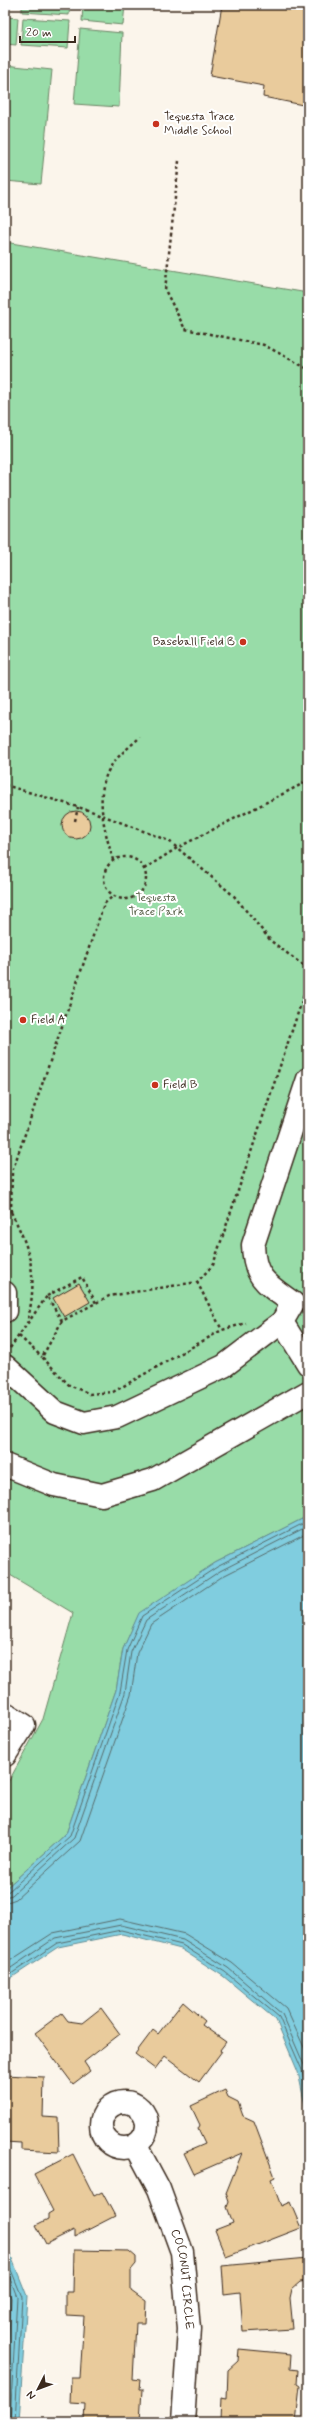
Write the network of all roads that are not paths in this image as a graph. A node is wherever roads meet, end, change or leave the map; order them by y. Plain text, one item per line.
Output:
1 (308, 1079) edge
2 (5, 1293) edge
3 (5, 1311) edge
4 (282, 1322) junction
5 (8, 1357) edge
6 (308, 1364) edge
7 (308, 1392) edge
8 (5, 1465) edge
9 (5, 1713) edge
10 (5, 1755) edge
11 (136, 2146) dead end
12 (183, 2422) edge

1 - 4 street
2 - 3 street
4 - 5 street
4 - 6 street
7 - 8 street
9 - 10 street
11 - 12 street, COCONUT CIRCLE

